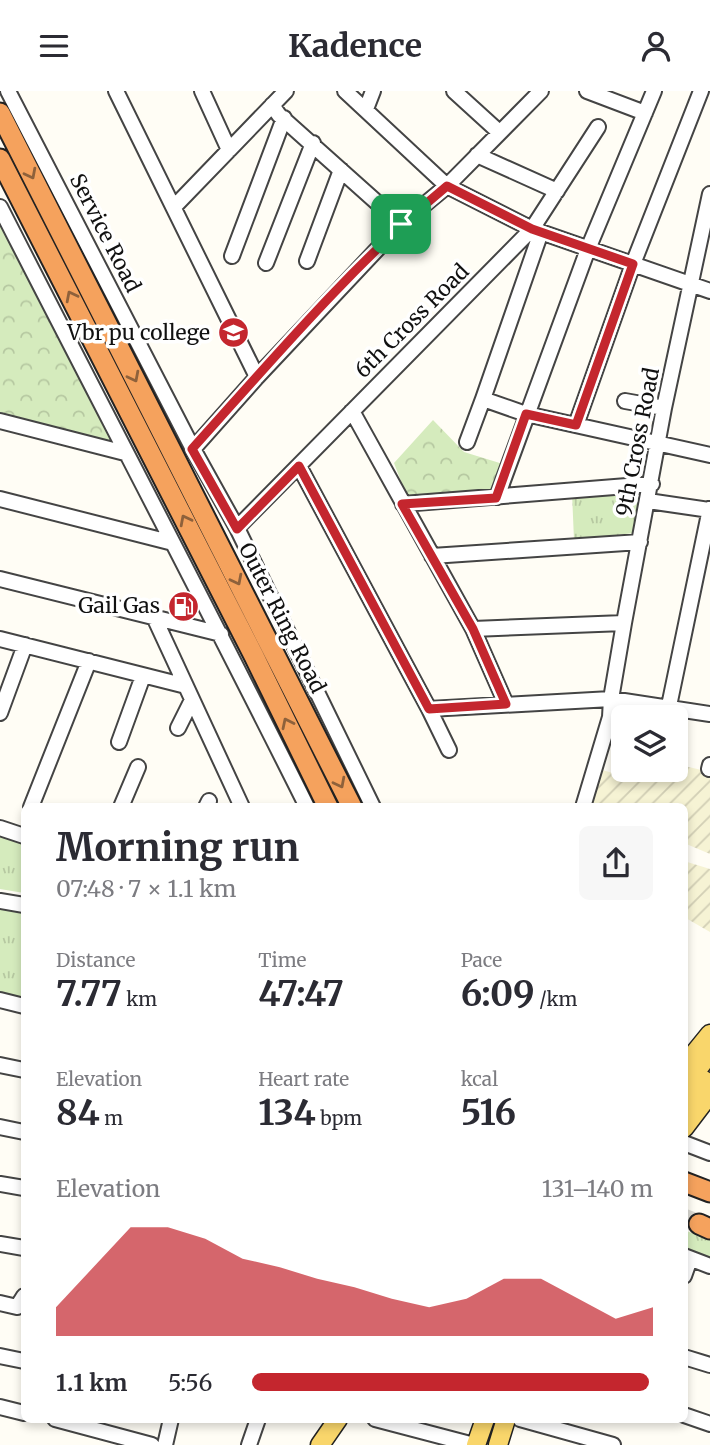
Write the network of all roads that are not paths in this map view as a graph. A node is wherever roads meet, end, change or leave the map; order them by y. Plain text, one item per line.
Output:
1 (8, 91) edge
2 (116, 91) edge
3 (202, 91) edge
4 (286, 91) edge
5 (345, 91) edge
6 (373, 91) edge
7 (454, 91) edge
8 (540, 91) edge
9 (587, 91) edge
10 (654, 91) edge
11 (702, 91) edge
12 (272, 105) junction
13 (710, 106) edge
14 (366, 109) junction
15 (0, 113) edge
16 (645, 113) junction
17 (284, 118) junction
18 (598, 127) dead end
19 (499, 132) junction
20 (313, 143) junction
21 (229, 150) junction
22 (477, 155) junction
23 (0, 159) edge
24 (341, 170) junction
25 (447, 186) junction
26 (557, 191) junction
27 (710, 194) edge
28 (0, 207) edge
29 (174, 207) junction
30 (401, 224) junction
31 (537, 230) junction
32 (588, 249) junction
33 (232, 256) dead end
34 (307, 261) dead end
35 (267, 263) dead end
36 (633, 264) junction
37 (692, 285) junction
38 (710, 291) edge
39 (257, 377) junction
40 (483, 399) junction
41 (625, 401) dead end
42 (664, 408) junction
43 (352, 411) junction
44 (526, 414) junction
45 (0, 421) edge
46 (576, 425) junction
47 (467, 442) dead end
48 (658, 443) junction
49 (192, 449) junction
50 (125, 453) junction
51 (710, 455) edge
52 (299, 466) junction
53 (652, 484) junction
54 (496, 498) junction
55 (0, 499) edge
56 (648, 501) junction
57 (402, 504) junction
58 (710, 510) edge
59 (237, 529) junction
60 (640, 542) junction
61 (173, 543) junction
62 (432, 556) junction
63 (0, 579) edge
64 (154, 617) junction
65 (624, 622) junction
66 (473, 629) junction
67 (221, 634) junction
68 (0, 639) edge
69 (25, 645) junction
70 (89, 661) junction
71 (143, 676) junction
72 (186, 686) junction
73 (611, 699) junction
74 (192, 700) junction
75 (506, 704) junction
76 (661, 705) edge
77 (669, 705) edge
78 (429, 709) junction
79 (688, 710) edge
80 (0, 713) edge
81 (710, 714) edge
82 (178, 728) dead end
83 (119, 742) dead end
84 (449, 750) dead end
85 (138, 767) dead end
86 (33, 803) edge
87 (123, 803) edge
88 (240, 803) edge
89 (305, 803) edge
90 (326, 803) edge
91 (350, 803) edge
92 (371, 803) edge
93 (584, 803) edge
94 (0, 828) edge
95 (21, 831) edge
96 (0, 901) edge
97 (21, 904) edge
98 (0, 1000) edge
99 (21, 1005) edge
100 (710, 1034) edge
101 (710, 1052) edge
102 (688, 1061) edge
103 (0, 1065) edge
104 (21, 1069) edge
105 (710, 1072) edge
106 (688, 1082) edge
107 (710, 1094) edge
108 (688, 1102) edge
109 (688, 1123) edge
110 (0, 1128) edge
111 (21, 1132) edge
112 (688, 1145) edge
113 (710, 1153) edge
114 (0, 1184) edge
115 (688, 1184) edge
116 (21, 1188) edge
117 (710, 1192) edge
118 (0, 1244) edge
119 (21, 1248) edge
120 (688, 1258) edge
121 (710, 1266) edge
122 (21, 1302) edge
123 (0, 1303) edge
124 (0, 1356) edge
125 (688, 1358) edge
126 (21, 1360) edge
127 (710, 1365) edge
128 (0, 1408) edge
129 (21, 1412) edge
130 (688, 1416) edge
131 (72, 1423) edge
132 (170, 1423) edge
133 (256, 1423) edge
134 (327, 1423) edge
135 (335, 1423) edge
136 (390, 1423) edge
137 (473, 1423) edge
138 (483, 1423) edge
139 (495, 1423) edge
140 (505, 1423) edge
141 (534, 1423) edge
142 (710, 1424) edge
143 (470, 1444) edge
144 (163, 1445) edge
145 (248, 1445) edge
146 (313, 1445) edge
147 (320, 1445) edge
148 (487, 1445) edge
149 (498, 1445) edge
150 (612, 1445) edge

1 - 49 street, Service Road
2 - 29 street
3 - 21 street
4 - 12 street
5 - 14 street
6 - 14 street
7 - 19 street
8 - 19 street
9 - 16 street
10 - 16 street
11 - 13 street
11 - 36 street
12 - 17 street
12 - 21 street
14 - 25 street
15 -> 91 highway, Outer Ring Road
16 - 32 street
17 - 20 street
17 - 33 street
18 - 26 street, 6th Cross Road
19 - 22 street
20 - 24 street
20 - 35 street
21 - 29 street
22 - 25 street
22 - 26 street
90 -> 23 highway, Outer Ring Road
24 - 30 street
24 - 34 street
25 - 30 street
25 - 31 street
26 - 31 street, 6th Cross Road
27 - 37 street, 9th Cross Road
28 - 50 street
29 - 39 street
30 - 39 street
31 - 32 street
31 - 40 street
31 - 43 street, 6th Cross Road
32 - 36 street
32 - 44 street
36 - 37 street
36 - 46 street
37 - 38 street
37 - 42 street, 9th Cross Road
39 - 49 street
40 - 44 street
40 - 47 street
41 - 42 street
42 - 48 street, 9th Cross Road
43 - 52 street, 6th Cross Road
43 - 57 street
44 - 46 street
44 - 54 street
45 - 50 street
46 - 48 street
48 - 51 street
48 - 53 street, 9th Cross Road
49 - 59 street, Service Road
50 - 61 street
52 - 59 street, 6th Cross Road
52 - 78 street
53 - 54 street
53 - 56 street, 9th Cross Road
54 - 57 street
55 - 61 street
56 - 58 street
56 - 60 street, 9th Cross Road
57 - 62 street
58 - 77 street
59 - 92 street, Service Road
60 - 62 street
60 - 65 street, 9th Cross Road
61 - 67 street
62 - 66 street
63 - 64 street
64 - 67 street
64 - 72 street
65 - 66 street
65 - 73 street, 9th Cross Road
66 - 75 street
67 - 89 street
68 - 69 street
69 - 70 street
69 - 80 street
70 - 71 street
70 - 86 street
71 - 72 street
71 - 83 street
72 - 74 street
73 - 75 street
73 - 76 street
73 - 93 street, 9th Cross Road
74 - 82 street
74 - 88 street
75 - 78 street
78 - 84 street
79 - 81 street
85 - 87 street
94 - 95 street
96 - 97 street
98 - 99 street
100 - 102 main road
101 - 106 main road
103 - 104 street
105 - 108 main road
107 - 109 main road
110 - 111 street
112 - 113 street
114 - 116 street
115 - 117 highway
118 - 119 street
120 - 121 street
122 - 123 street
124 - 126 street
125 - 127 street
128 - 129 street
130 - 142 street
131 - 144 street
132 - 144 street
133 - 145 street
134 - 146 main road
135 - 147 main road
136 - 143 street
137 - 143 main road
138 - 143 main road
139 - 148 main road
140 - 149 main road
141 - 150 street

